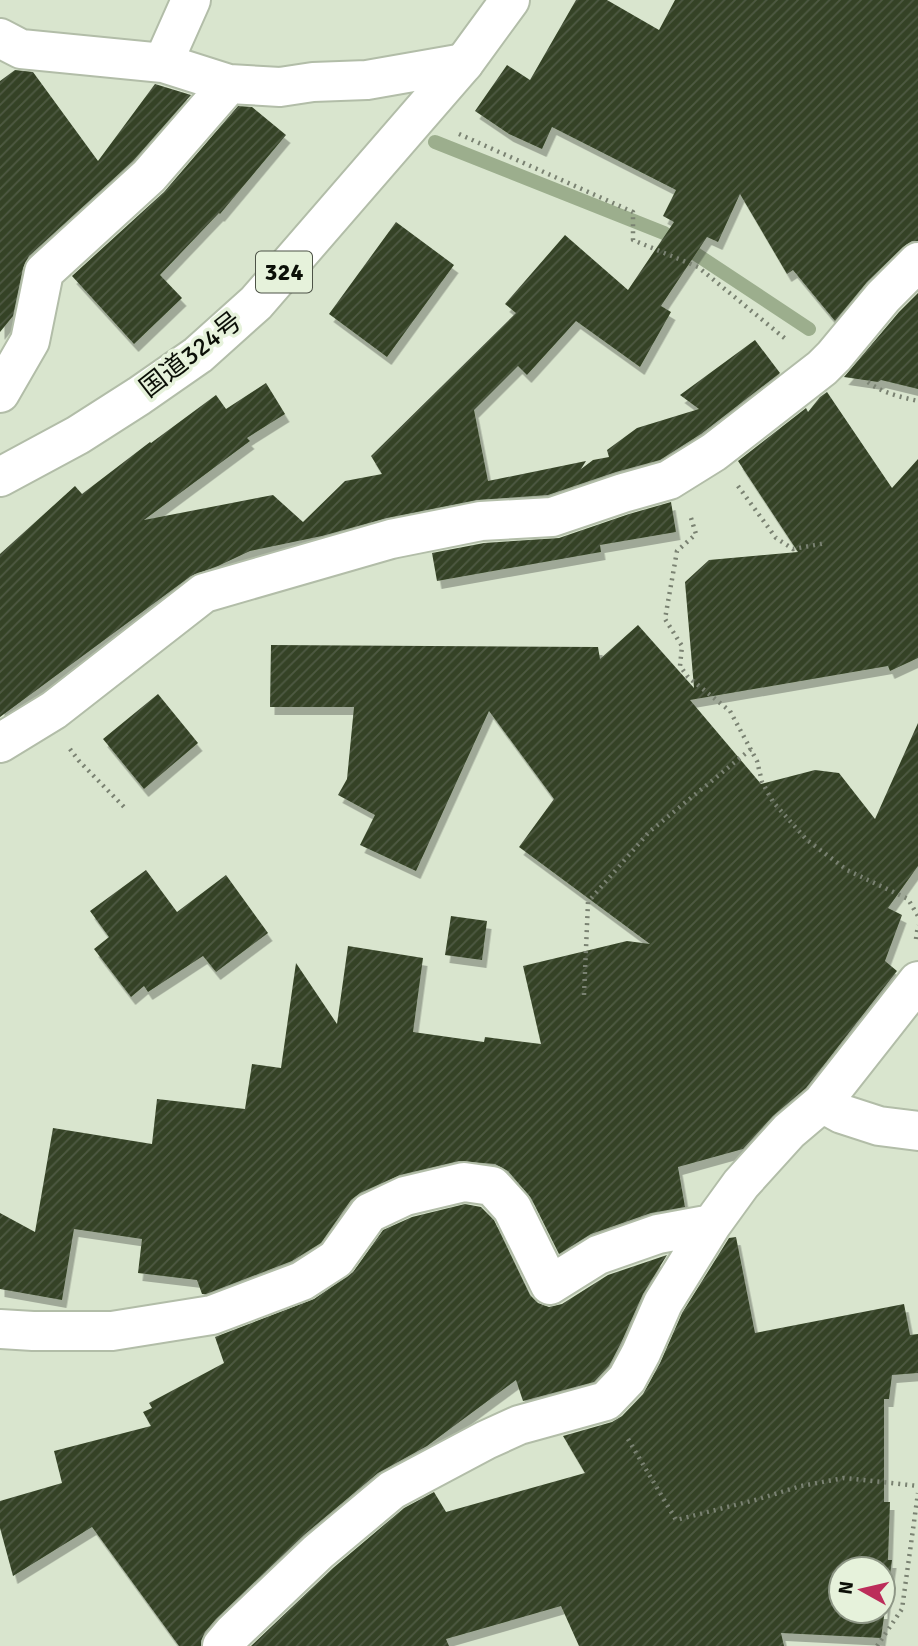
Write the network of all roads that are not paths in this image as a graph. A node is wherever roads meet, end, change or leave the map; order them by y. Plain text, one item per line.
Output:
1 (191, 0) edge
2 (510, 0) edge
3 (0, 38) edge
4 (163, 63) junction
5 (464, 63) junction
6 (229, 84) junction
7 (918, 262) edge
8 (0, 393) edge
9 (0, 477) edge
10 (0, 743) edge
11 (918, 981) edge
12 (822, 1103) junction
13 (918, 1131) edge
14 (712, 1224) junction
15 (0, 1329) edge
16 (222, 1646) edge

1 - 4 main road
2 - 5 main road, 国道324号 / 324
3 - 4 main road
4 - 6 main road
5 - 6 main road
5 - 9 main road, 国道324号 / 324
6 - 8 main road
7 - 10 main road
11 - 12 main road
12 - 13 main road
12 - 14 main road
14 - 15 main road
14 - 16 main road

